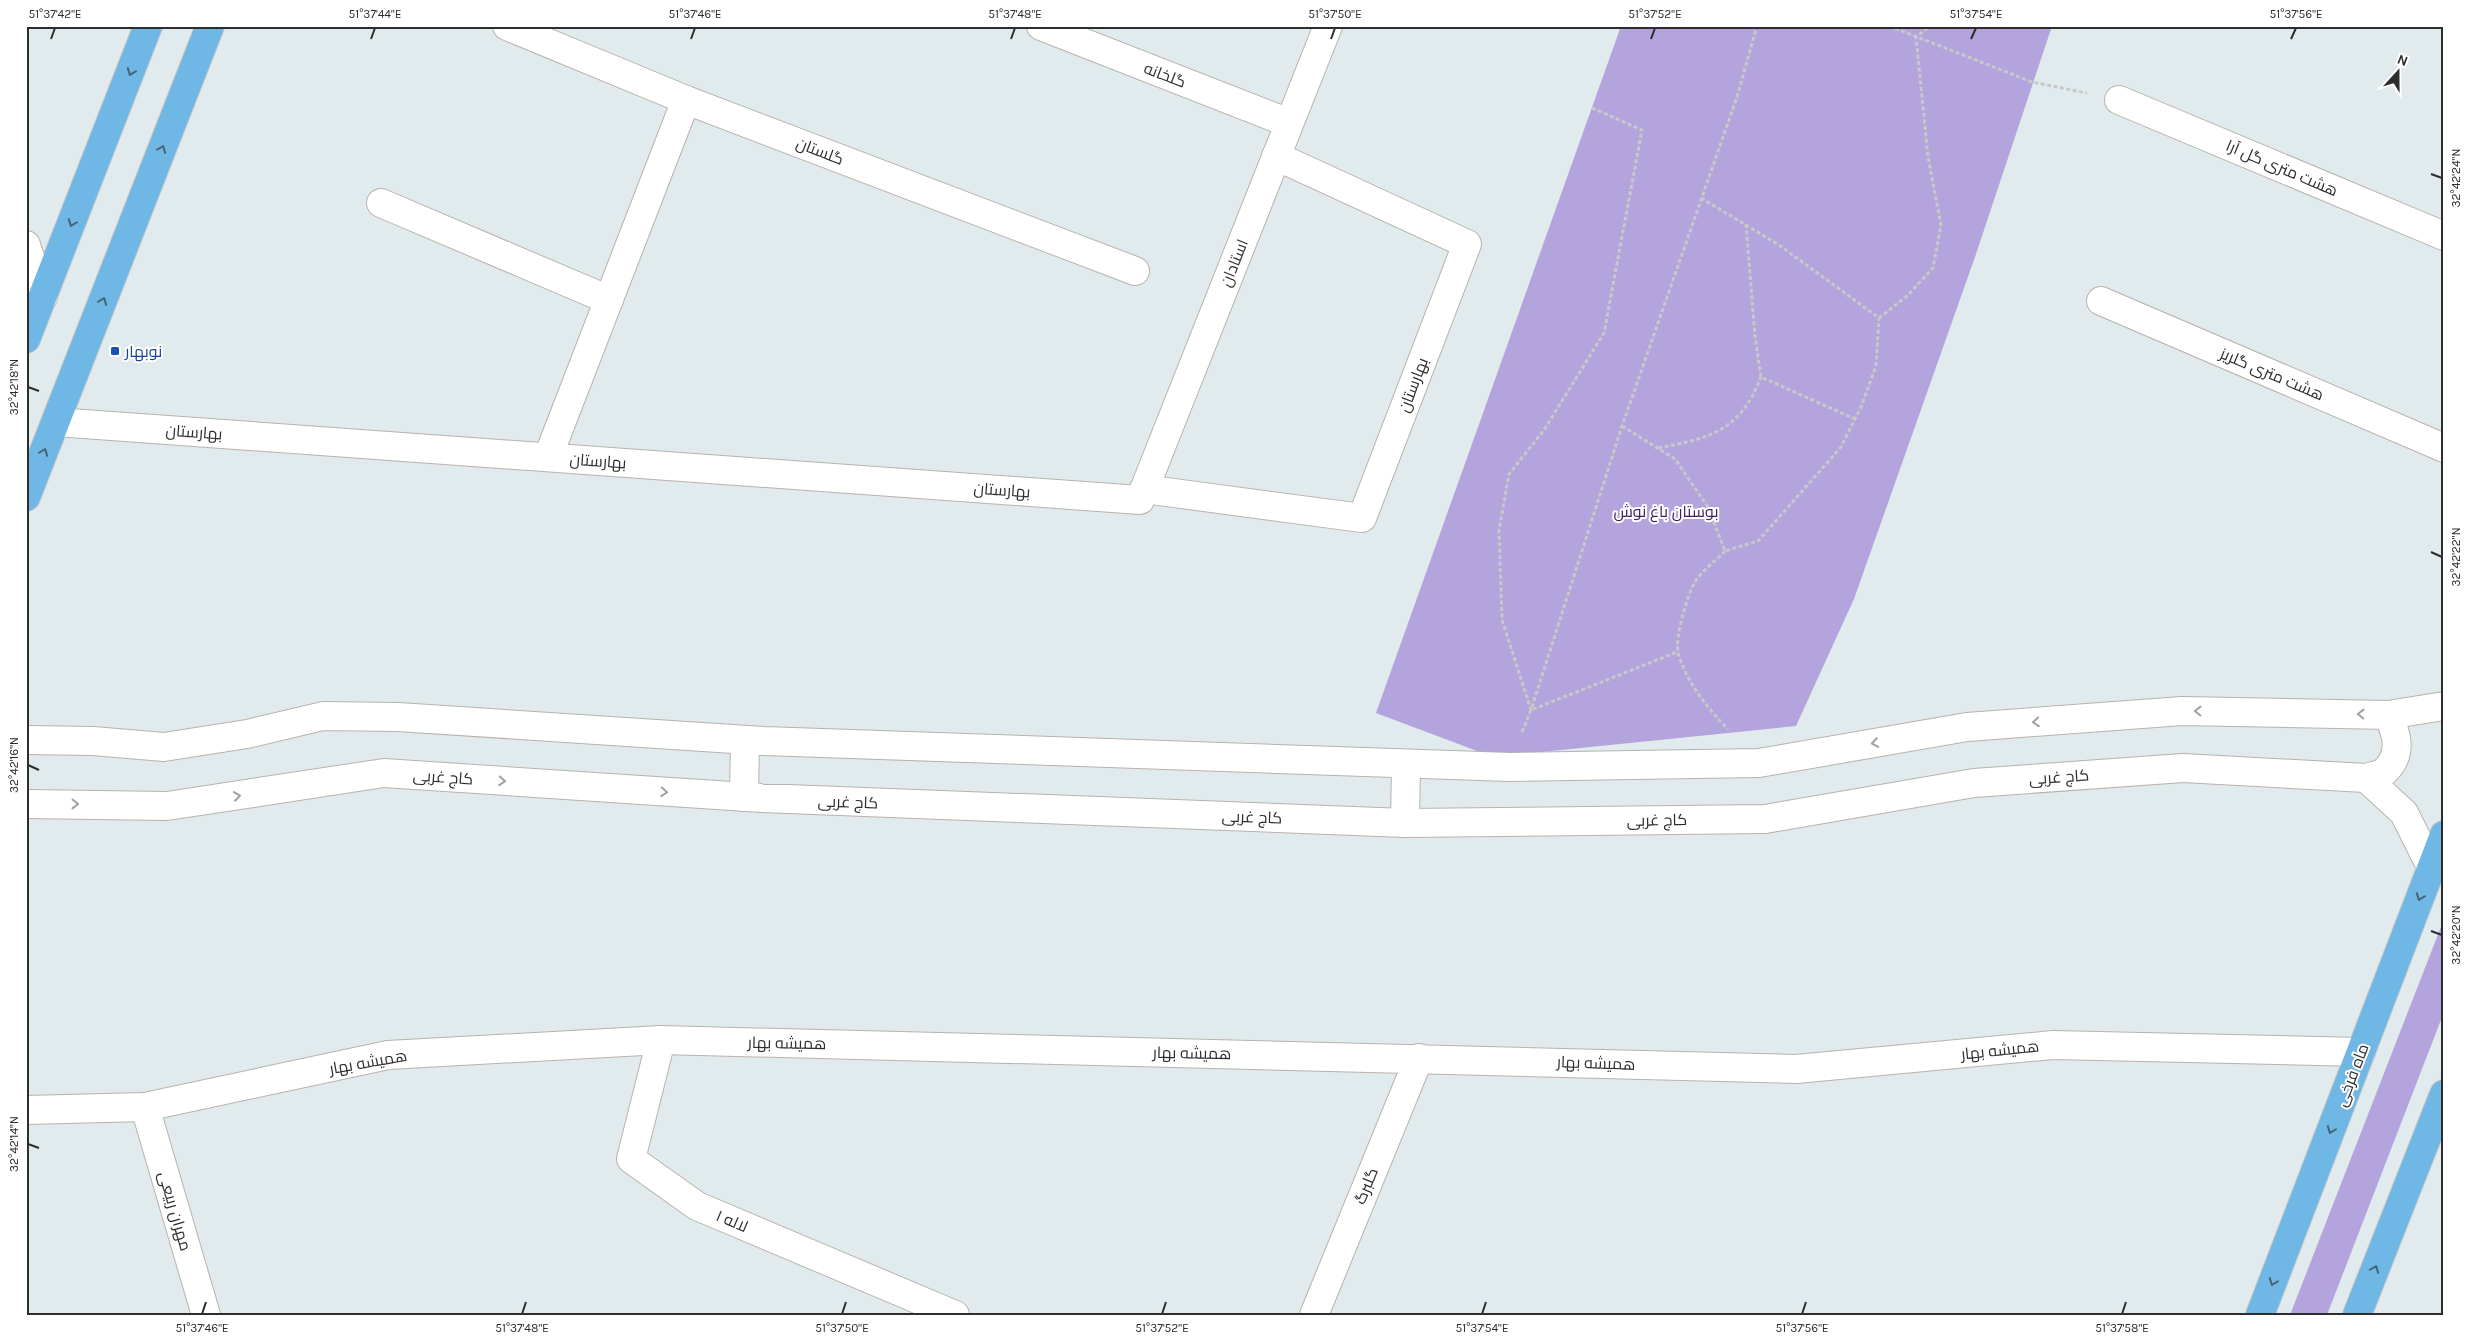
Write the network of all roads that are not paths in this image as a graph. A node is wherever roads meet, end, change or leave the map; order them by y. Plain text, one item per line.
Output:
1 (148, 26) edge
2 (210, 26) edge
3 (506, 26) edge
4 (1041, 26) edge
5 (1328, 26) edge
6 (686, 100) junction
7 (2119, 100) road end
8 (1289, 123) junction
9 (1276, 156) junction
10 (381, 202) dead end
11 (2444, 236) edge
12 (26, 245) edge
13 (1135, 271) dead end
14 (43, 297) junction
15 (609, 300) junction
16 (2101, 301) dead end
17 (26, 339) edge
18 (56, 422) junction
19 (2444, 448) edge
20 (548, 457) junction
21 (1142, 494) junction
22 (26, 497) edge
23 (2444, 706) edge
24 (2388, 715) junction
25 (26, 740) edge
26 (745, 740) junction
27 (1406, 765) junction
28 (2366, 778) junction
29 (744, 797) junction
30 (26, 804) edge
31 (1405, 823) junction
32 (2444, 835) edge
33 (2431, 867) junction
34 (661, 1040) junction
35 (2361, 1052) junction
36 (1419, 1058) junction
37 (2444, 1094) edge
38 (145, 1107) junction
39 (26, 1110) edge
40 (206, 1315) edge
41 (955, 1315) edge
42 (1314, 1315) edge
43 (2260, 1315) edge
44 (2357, 1315) edge

1 -> 14 main road
18 -> 2 main road
3 - 6 street, گلستان
4 - 8 street, گلخانه
5 - 8 street, استادان
6 - 13 street, گلستان
6 - 15 street
7 - 11 street, هشت متری گل آرا
8 - 9 street, استادان
9 - 21 street, استادان
9 - 21 street, بهارستان
10 - 15 street
12 - 14 street
14 - 17 main road
15 - 20 street
16 - 19 street, هشت متری گلریز
18 - 20 street, بهارستان
22 -> 18 main road
20 - 21 street, بهارستان
23 - 24 street
24 -> 27 street
24 - 28 street
25 - 26 street
26 - 27 street
26 - 29 street
27 - 31 street
28 - 31 street, کاج غربی
28 - 33 street
30 -> 29 street, کاج غربی
29 - 31 street, کاج غربی
32 - 33 main road, ماه فرخی
33 -> 35 main road, ماه فرخی
34 - 36 street, همیشه بهار
34 - 38 street, همیشه بهار
34 - 41 street, لاله ۱
35 - 36 street, همیشه بهار
35 -> 43 main road, ماه فرخی
36 - 42 street, گلبرگ
44 -> 37 main road
38 - 39 street, همیشه بهار
38 - 40 street, مهران ربیعی

